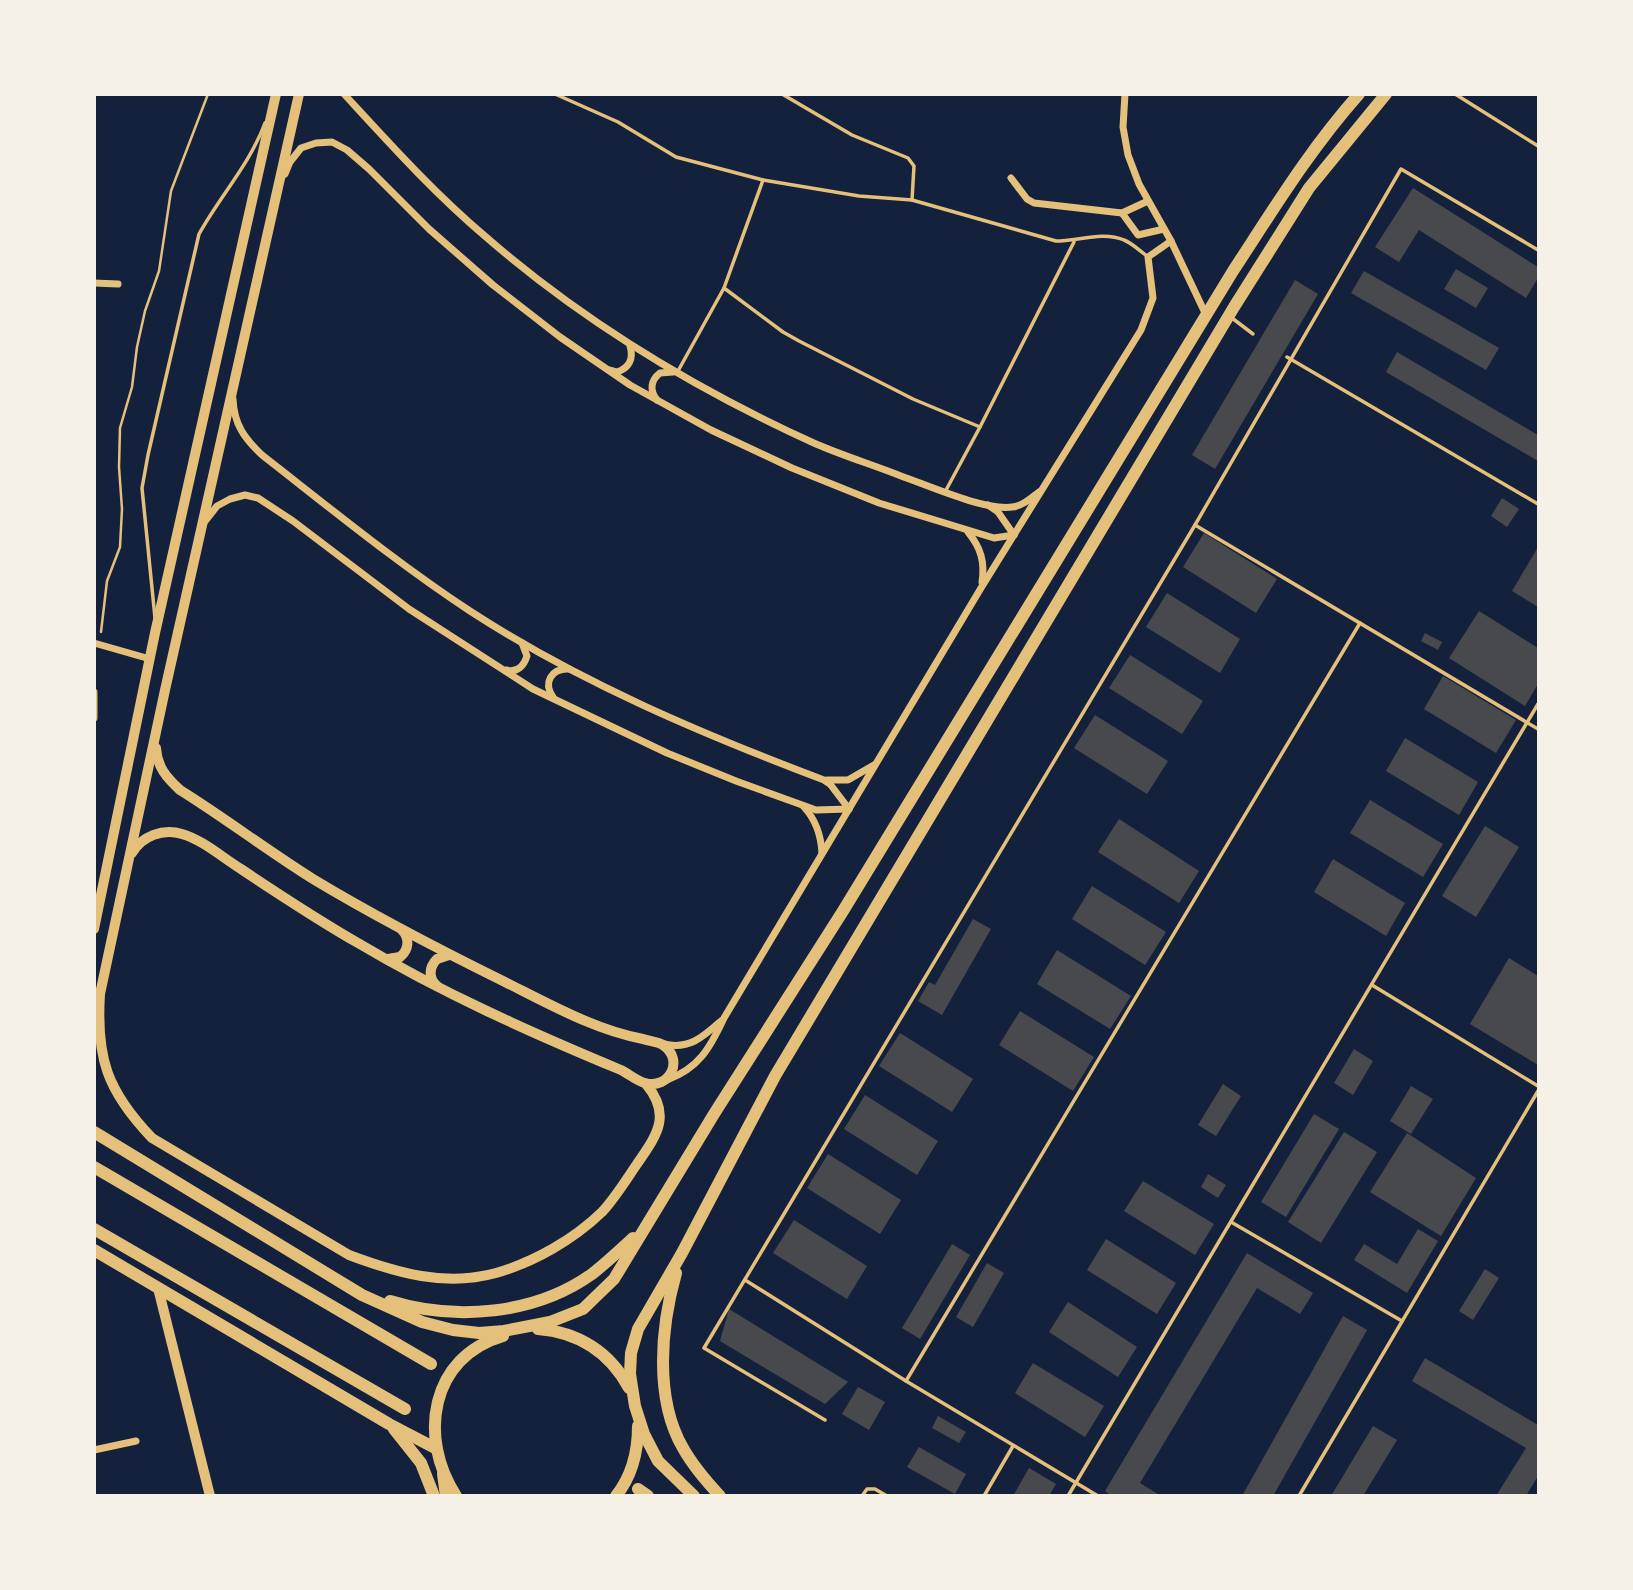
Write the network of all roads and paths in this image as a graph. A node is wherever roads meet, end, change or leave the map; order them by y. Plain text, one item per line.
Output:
1 (208, 94) edge
2 (276, 94) edge
3 (299, 94) edge
4 (344, 94) edge
5 (555, 94) edge
6 (782, 94) edge
7 (1125, 94) edge
8 (1359, 94) edge
9 (1386, 94) edge
10 (1455, 94) edge
11 (1538, 146) edge
12 (1011, 178) dead end
13 (763, 180) junction
14 (277, 194) junction
15 (912, 200) junction
16 (1148, 201) junction
17 (1122, 212) junction
18 (1164, 229) junction
19 (1074, 241) junction
20 (1171, 241) junction
21 (1538, 250) edge
22 (1148, 257) junction
23 (94, 283) edge
24 (118, 284) dead end
25 (724, 288) junction
26 (1206, 315) junction
27 (1229, 316) junction
28 (1253, 334) dead end
29 (625, 342) junction
30 (1287, 357) dead end
31 (1292, 360) junction
32 (606, 369) junction
33 (677, 373) junction
34 (234, 381) junction
35 (658, 401) junction
36 (980, 427) junction
37 (1043, 489) junction
38 (945, 492) junction
39 (984, 503) junction
40 (1538, 504) edge
41 (1195, 525) junction
42 (201, 530) junction
43 (968, 531) junction
44 (1014, 535) junction
45 (981, 588) junction
46 (1360, 623) junction
47 (155, 633) junction
48 (520, 641) junction
49 (98, 643) edge
50 (150, 659) junction
51 (502, 668) junction
52 (573, 670) junction
53 (94, 692) edge
54 (556, 699) junction
55 (1538, 704) edge
56 (94, 718) edge
57 (1527, 722) junction
58 (1538, 729) edge
59 (156, 732) junction
60 (877, 762) junction
61 (824, 780) junction
62 (804, 806) junction
63 (849, 808) junction
64 (822, 854) junction
65 (130, 857) junction
66 (94, 929) edge
67 (400, 929) junction
68 (453, 956) junction
69 (384, 958) junction
70 (1372, 985) junction
71 (439, 987) junction
72 (724, 1018) junction
73 (662, 1044) junction
74 (667, 1080) junction
75 (646, 1084) junction
76 (1538, 1088) edge
77 (94, 1132) edge
78 (94, 1167) edge
79 (1231, 1222) junction
80 (643, 1228) junction
81 (96, 1230) edge
82 (94, 1250) edge
83 (682, 1252) junction
84 (745, 1280) junction
85 (158, 1288) junction
86 (355, 1290) junction
87 (1402, 1321) junction
88 (523, 1330) junction
89 (431, 1364) dead end
90 (906, 1381) junction
91 (635, 1406) junction
92 (405, 1409) dead end
93 (825, 1420) dead end
94 (389, 1424) junction
95 (136, 1441) dead end
96 (1013, 1446) junction
97 (435, 1448) junction
98 (94, 1450) edge
99 (439, 1465) junction
100 (1076, 1482) junction
101 (210, 1496) edge
102 (435, 1496) edge
103 (445, 1496) edge
104 (456, 1496) edge
105 (616, 1496) edge
106 (694, 1496) edge
107 (720, 1496) edge
108 (862, 1496) edge
109 (887, 1496) edge
110 (984, 1496) edge
111 (1068, 1496) edge
112 (1098, 1496) edge
113 (1299, 1496) edge

1 - 49 path
2 - 47 street
2 - 47 lane
3 - 14 street
4 - 29 street
5 - 13 lane
6 - 15 lane
7 - 16 street
8 - 26 main road
9 - 27 main road
10 - 11 lane
12 - 17 street
13 - 15 lane
13 - 25 lane
14 - 32 street
14 - 34 street
15 - 19 lane
16 - 17 street
16 - 18 street
17 - 18 street
18 - 20 street
19 - 22 lane
19 - 36 lane
20 - 22 street
20 - 26 street
21 - 31 lane
22 - 37 street
23 - 24 street
25 - 33 lane
25 - 36 lane
26 - 80 main road
27 - 28 lane
27 - 83 main road
29 - 32 street
29 - 33 street
30 - 31 lane
31 - 40 lane
31 - 41 lane
32 - 35 street
33 - 35 street
33 - 38 street
34 - 42 street
34 - 48 street
35 - 43 street
36 - 38 lane
37 - 39 street
37 - 44 street
38 - 39 street
39 - 44 street
41 - 46 lane
41 - 84 lane
42 - 51 street
42 - 59 street
43 - 44 street
43 - 45 street
44 - 45 street
45 - 60 street
46 - 57 lane
46 - 90 lane
47 - 50 street
48 - 51 street
48 - 52 street
49 - 50 street
50 - 66 street
51 - 54 street
52 - 54 street
52 - 61 street
53 - 56 street
54 - 62 street
55 - 57 lane
57 - 58 lane
57 - 70 lane
59 - 65 street
59 - 67 street
60 - 61 street
60 - 63 street
61 - 63 street
62 - 63 street
62 - 64 street
63 - 64 street
64 - 72 street
65 - 69 street
65 - 75 street
67 - 68 street
67 - 69 street
68 - 71 street
68 - 73 street
69 - 71 street
70 - 76 lane
70 - 79 lane
71 - 75 street
72 - 73 street
72 - 74 street
73 - 74 street
74 - 75 street
76 - 87 lane
77 - 86 main road
78 - 89 main road
79 - 87 lane
79 - 100 lane
80 - 86 main road
80 - 88 main road
81 - 92 main road
82 - 85 main road
83 - 91 main road
83 - 107 main road
84 - 90 lane
84 - 93 lane
85 - 94 main road
85 - 101 street
86 - 88 main road
87 - 113 lane
88 - 91 main road
88 - 97 main road
90 - 96 lane
91 - 105 main road
91 - 106 main road
94 - 97 main road
94 - 102 main road
95 - 98 street
96 - 100 lane
96 - 110 lane
97 - 99 main road
99 - 103 main road
99 - 104 main road
100 - 111 lane
100 - 112 lane
108 - 109 lane

